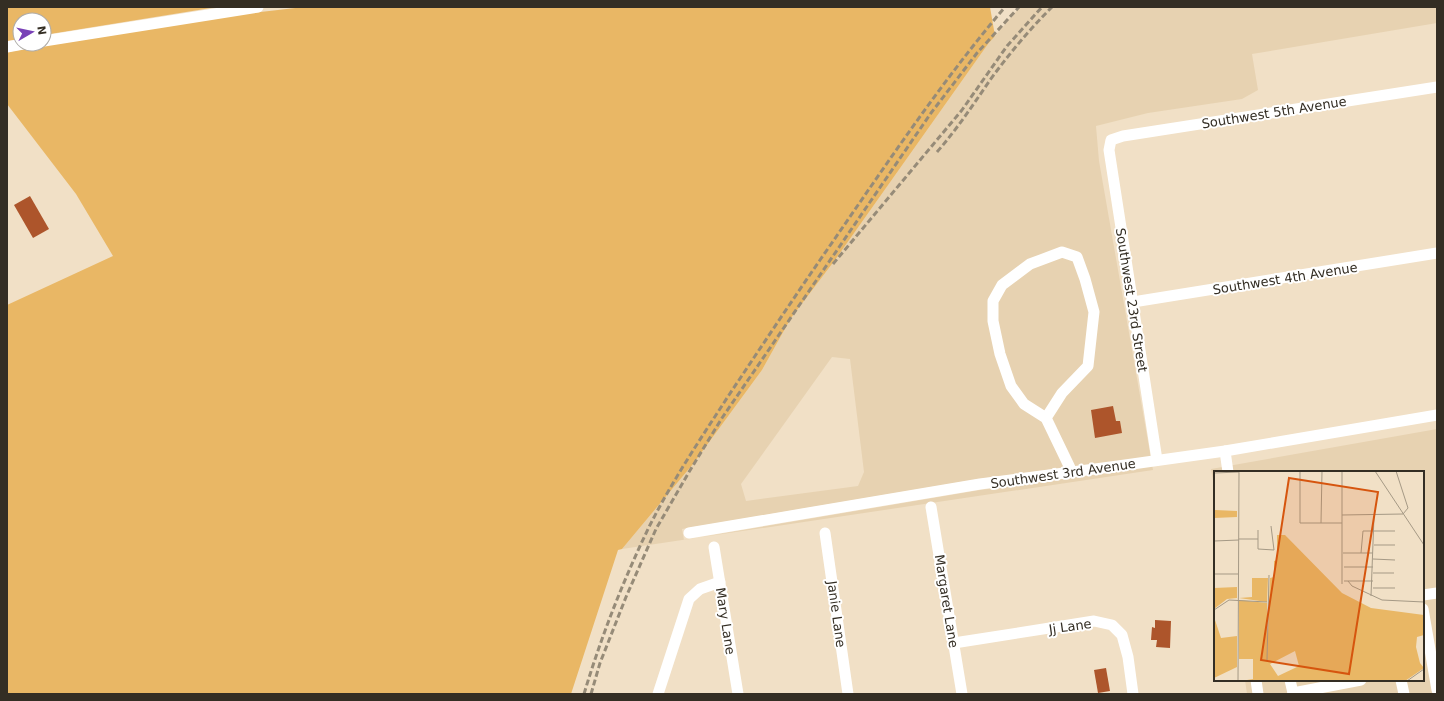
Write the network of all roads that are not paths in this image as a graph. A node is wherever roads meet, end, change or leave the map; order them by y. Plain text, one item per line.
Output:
1 (258, 7) edge
2 (52, 40) edge
3 (1437, 87) edge
4 (1111, 140) joint
5 (1437, 253) edge
6 (1133, 302) junction
7 (1437, 415) edge
8 (1046, 418) junction
9 (1226, 450) junction
10 (1157, 460) junction
11 (1228, 471) edge
12 (1072, 472) junction
13 (931, 507) dead end
14 (689, 533) dead end
15 (825, 533) dead end
16 (714, 547) dead end
17 (720, 582) junction
18 (1437, 593) edge
19 (1424, 595) edge
20 (1424, 615) edge
21 (954, 643) junction
22 (1256, 681) edge
23 (1290, 681) edge
24 (1356, 681) edge
25 (1401, 681) edge
26 (1437, 690) edge
27 (658, 694) edge
28 (738, 694) edge
29 (848, 694) edge
30 (962, 694) edge
31 (1133, 694) edge
32 (1258, 694) edge
33 (1293, 694) edge
34 (1404, 694) edge

1 - 2 street
3 - 4 street, Southwest 5th Avenue
4 - 6 street, Southwest 23rd Street
5 - 6 street, Southwest 4th Avenue
6 - 10 street, Southwest 23rd Street
7 - 9 street, Southwest 3rd Avenue
8 - 8 street
8 - 12 street
9 - 10 street, Southwest 3rd Avenue
9 - 11 street
10 - 12 street, Southwest 3rd Avenue
12 - 14 street, Southwest 3rd Avenue
13 - 21 street, Margaret Lane
15 - 29 street, Janie Lane
16 - 17 street, Mary Lane
17 - 27 street
17 - 28 street, Mary Lane
18 - 19 street
20 - 26 street
21 - 30 street, Margaret Lane
21 - 31 street, Jj Lane
22 - 32 street
23 - 33 street
24 - 33 street
25 - 34 street

